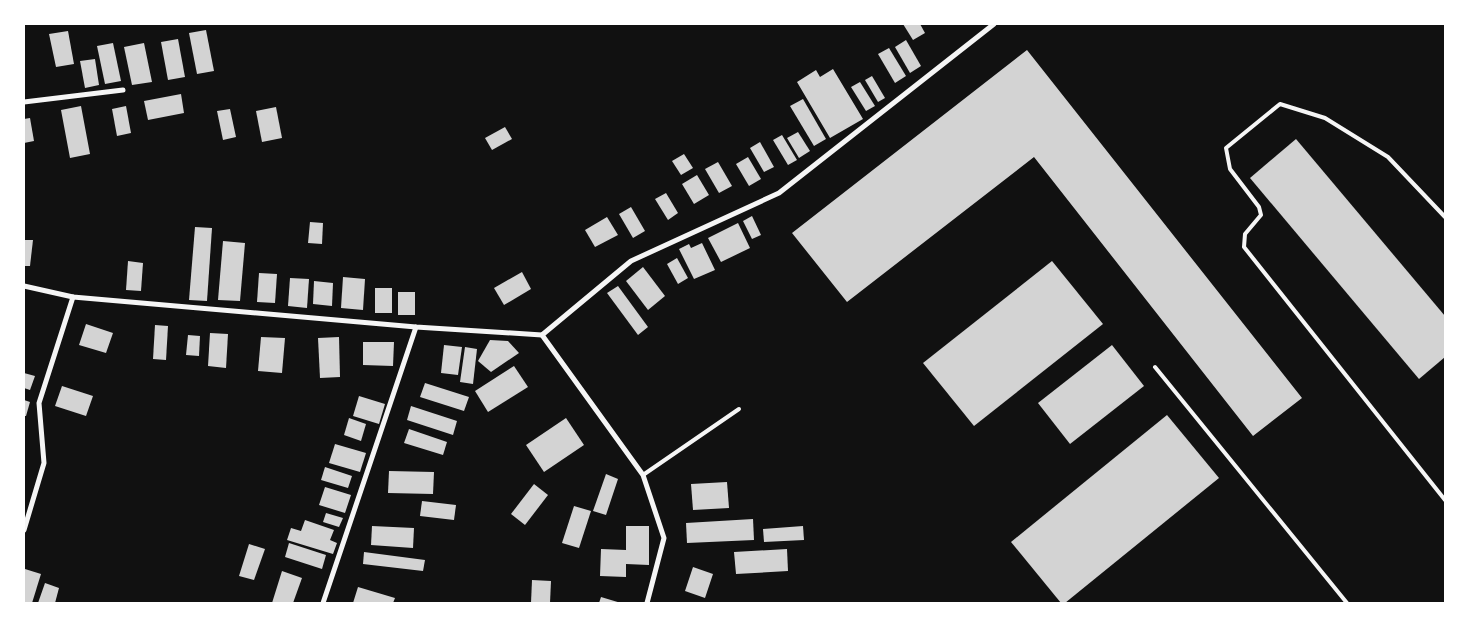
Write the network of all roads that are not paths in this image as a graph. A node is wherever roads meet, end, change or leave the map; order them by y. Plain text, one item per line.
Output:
1 (994, 24) edge
2 (123, 90) dead end
3 (24, 102) edge
4 (1445, 217) edge
5 (24, 286) edge
6 (73, 297) junction
7 (416, 327) junction
8 (542, 335) junction
9 (1155, 367) dead end
10 (738, 408) dead end
11 (643, 475) junction
12 (1445, 500) edge
13 (24, 530) edge
14 (322, 603) edge
15 (648, 603) edge
16 (1347, 603) edge

1 - 8 street
2 - 3 street
4 - 12 lane
5 - 6 street
6 - 7 street
6 - 13 street
7 - 8 street
7 - 14 street
8 - 11 street
9 - 16 lane
10 - 11 lane
11 - 15 street

